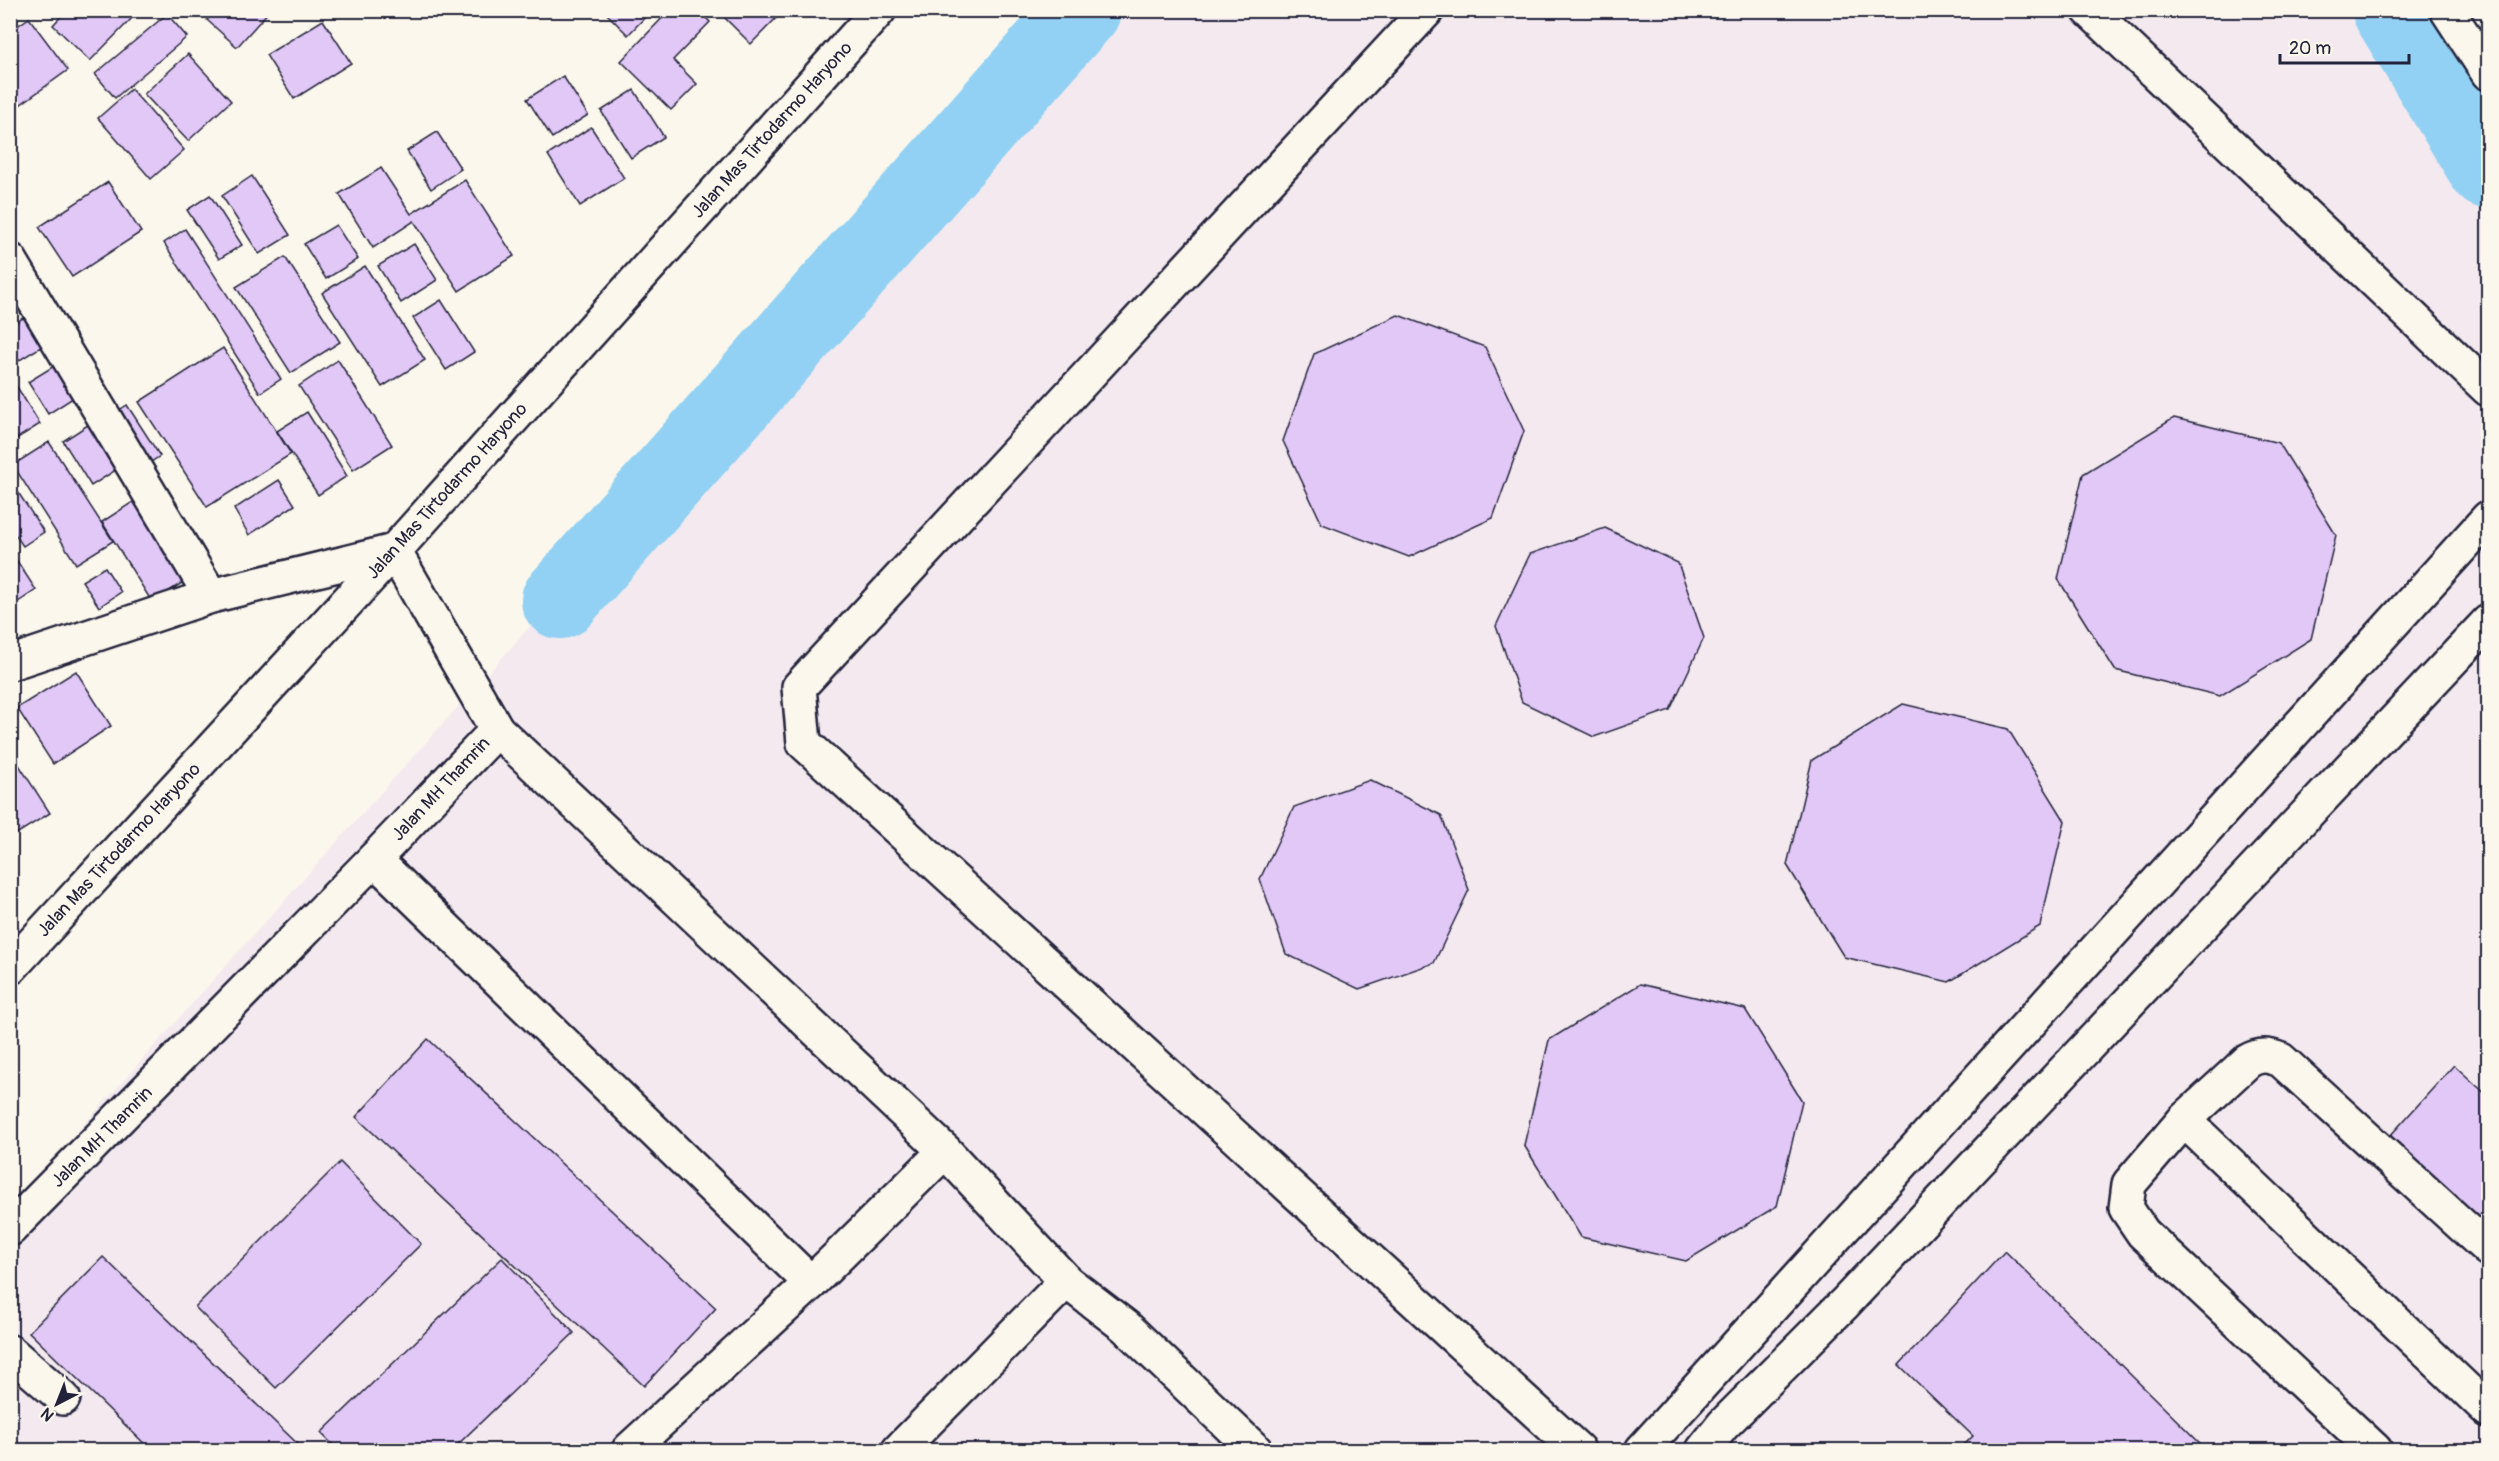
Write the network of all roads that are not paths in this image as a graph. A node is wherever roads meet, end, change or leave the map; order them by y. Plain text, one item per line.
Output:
1 (879, 10) edge
2 (1427, 10) edge
3 (2090, 10) edge
4 (2447, 10) edge
5 (2488, 73) edge
6 (10, 260) edge
7 (2488, 389) edge
8 (2488, 518) edge
9 (394, 551) junction
10 (211, 596) junction
11 (2488, 622) edge
12 (10, 663) edge
13 (497, 730) junction
14 (374, 859) junction
15 (10, 968) edge
16 (2184, 1120) junction
17 (945, 1150) junction
18 (10, 1229) edge
19 (2488, 1249) edge
20 (1066, 1281) junction
21 (811, 1283) junction
22 (10, 1352) edge
23 (63, 1398) dead end
24 (2488, 1410) edge
25 (629, 1450) edge
26 (899, 1450) edge
27 (1256, 1450) edge
28 (1578, 1450) edge
29 (1642, 1450) edge
30 (1703, 1450) edge
31 (2376, 1450) edge

1 - 9 street, Jalan Mas Tirtodarmo Haryono
2 - 28 street
3 - 7 street
4 - 5 street
6 - 10 street
8 - 29 street
9 - 10 street
9 - 13 street, Jalan MH Thamrin
9 - 15 street, Jalan Mas Tirtodarmo Haryono
10 - 12 street
11 - 30 street
13 - 14 street, Jalan MH Thamrin
13 - 17 street
14 - 18 street, Jalan MH Thamrin
14 - 21 street
16 - 19 street
16 - 24 street
16 - 31 street
17 - 20 street
17 - 21 street
20 - 26 street
20 - 27 street
21 - 25 street
22 - 23 street

